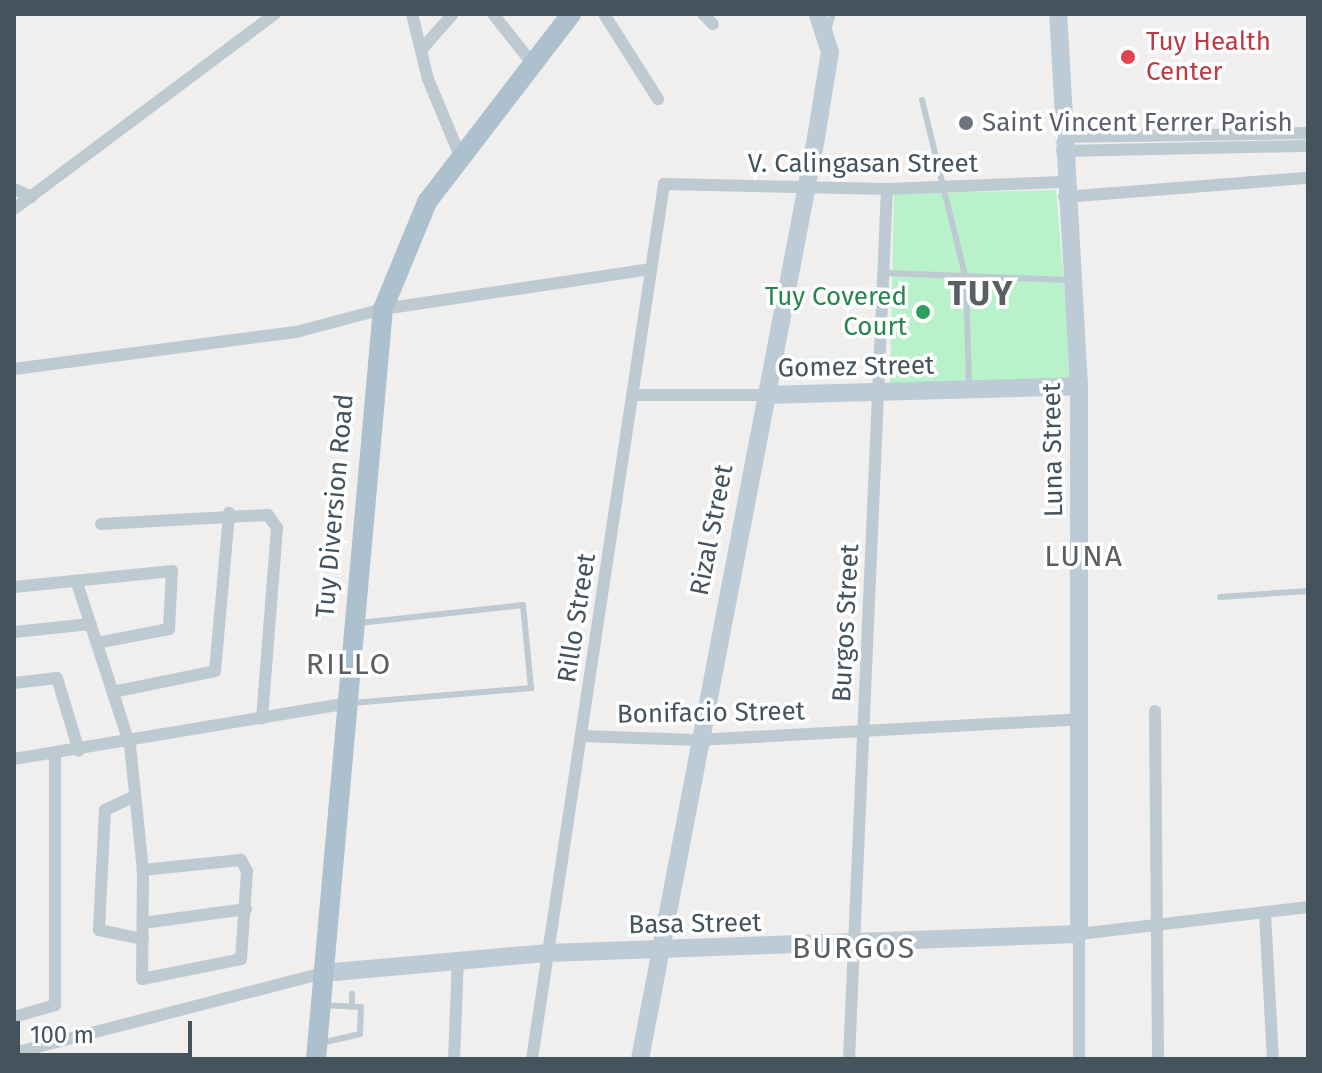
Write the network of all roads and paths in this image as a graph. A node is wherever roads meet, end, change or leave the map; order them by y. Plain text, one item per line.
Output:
1 (275, 14) edge
2 (412, 14) edge
3 (453, 14) edge
4 (493, 14) edge
5 (571, 14) edge
6 (604, 14) edge
7 (703, 14) edge
8 (818, 14) edge
9 (833, 14) edge
10 (1058, 14) edge
11 (713, 24) dead end
12 (827, 34) junction
13 (421, 50) junction
14 (532, 63) junction
15 (658, 99) dead end
16 (922, 100) dead end
17 (1308, 133) edge
18 (1062, 144) junction
19 (1308, 146) edge
20 (460, 156) junction
21 (1308, 178) edge
22 (664, 184) joint
23 (942, 187) junction
24 (806, 188) junction
25 (14, 189) edge
26 (887, 189) junction
27 (1063, 190) junction
28 (31, 197) junction
29 (14, 209) edge
30 (650, 269) junction
31 (885, 273) junction
32 (966, 279) junction
33 (1070, 280) junction
34 (383, 309) junction
35 (14, 369) edge
36 (1079, 386) junction
37 (969, 390) junction
38 (880, 393) junction
39 (634, 395) junction
40 (765, 395) junction
41 (229, 513) junction
42 (101, 524) dead end
43 (77, 583) junction
44 (14, 587) edge
45 (1308, 591) edge
46 (1220, 597) dead end
47 (91, 624) junction
48 (350, 624) junction
49 (14, 632) edge
50 (97, 643) junction
51 (14, 683) edge
52 (113, 692) junction
53 (344, 704) junction
54 (1155, 711) dead end
55 (262, 718) junction
56 (1081, 719) junction
57 (862, 730) junction
58 (581, 736) junction
59 (697, 740) junction
60 (130, 745) junction
61 (79, 751) junction
62 (55, 754) junction
63 (14, 759) edge
64 (135, 796) junction
65 (143, 870) junction
66 (1308, 907) edge
67 (246, 909) junction
68 (1265, 913) junction
69 (143, 923) junction
70 (1156, 926) junction
71 (1079, 934) junction
72 (143, 939) junction
73 (852, 947) junction
74 (660, 951) junction
75 (548, 953) junction
76 (458, 960) junction
77 (323, 973) junction
78 (352, 994) dead end
79 (320, 1005) junction
80 (352, 1007) junction
81 (14, 1017) edge
82 (317, 1051) edge
83 (14, 1053) edge
84 (454, 1059) edge
85 (532, 1059) edge
86 (640, 1059) edge
87 (849, 1059) edge
88 (1079, 1059) edge
89 (1158, 1059) edge
90 (1273, 1059) edge

1 - 28 street
2 - 13 street
3 - 13 street
4 - 14 street
5 - 14 main road, Tuy Diversion Road
6 - 15 street
7 - 11 street
8 - 12 street
9 - 12 lane
10 - 18 street, Luna Street
12 - 24 street, Rizal Street
13 - 20 street
14 - 20 main road, Tuy Diversion Road
16 - 23 lane
17 - 18 street
18 - 19 street
18 - 27 street, Luna Street
20 - 34 main road, Tuy Diversion Road
21 - 27 street, V. Calingasan Street
22 - 24 street, V. Calingasan Street
22 - 30 street, Rillo Street
23 - 26 street, V. Calingasan Street
23 - 27 street, V. Calingasan Street
23 - 32 lane
24 - 26 street, V. Calingasan Street
24 - 40 street, Rizal Street
25 - 28 street
26 - 31 street, Burgos Street
27 - 33 street, Luna Street
28 - 29 street
30 - 34 street
30 - 39 street, Rillo Street
31 - 32 lane
31 - 38 street, Burgos Street
32 - 33 lane
32 - 37 lane
33 - 36 street, Luna Street
34 - 35 street
34 - 48 main road, Tuy Diversion Road
36 - 37 street, Gomez Street
36 - 56 street, Luna Street
37 - 38 street, Gomez Street
38 - 40 street, Gomez Street
38 - 57 street, Burgos Street
39 - 40 street, Gomez Street
39 - 58 street, Rillo Street
40 - 59 street, Rizal Street
41 - 42 street
41 - 52 street
41 - 55 street
43 - 44 street
43 - 47 street
43 - 50 street
45 - 46 lane
47 - 49 street
47 - 50 street
48 - 53 main road, Tuy Diversion Road
48 - 53 lane
50 - 52 street
51 - 61 street
52 - 60 street
53 - 55 street
53 - 77 main road, Tuy Diversion Road
54 - 70 street
55 - 60 street
56 - 57 street, Bonifacio Street
56 - 71 street, Luna Street
57 - 59 street, Bonifacio Street
57 - 73 street, Burgos Street
58 - 59 street, Bonifacio Street
58 - 75 street, Rillo Street
59 - 74 street, Rizal Street
60 - 61 street
60 - 64 street
61 - 62 street
62 - 63 street
62 - 81 street
64 - 65 street
64 - 72 street
65 - 67 street
65 - 69 street
66 - 68 street, Basa Street
67 - 69 street
67 - 72 street
68 - 70 street, Basa Street
68 - 90 street
69 - 72 street
70 - 71 street, Basa Street
70 - 89 street
71 - 73 street, Basa Street
71 - 88 street
73 - 74 street, Basa Street
73 - 87 street, Burgos Street
74 - 75 street, Basa Street
74 - 86 street, Rizal Street
75 - 76 street, Basa Street
75 - 85 street, Rillo Street
76 - 77 street, Basa Street
76 - 84 street
77 - 79 main road, Tuy Diversion Road
77 - 83 street
78 - 80 lane
79 - 80 lane
79 - 82 main road, Tuy Diversion Road
80 - 82 lane

